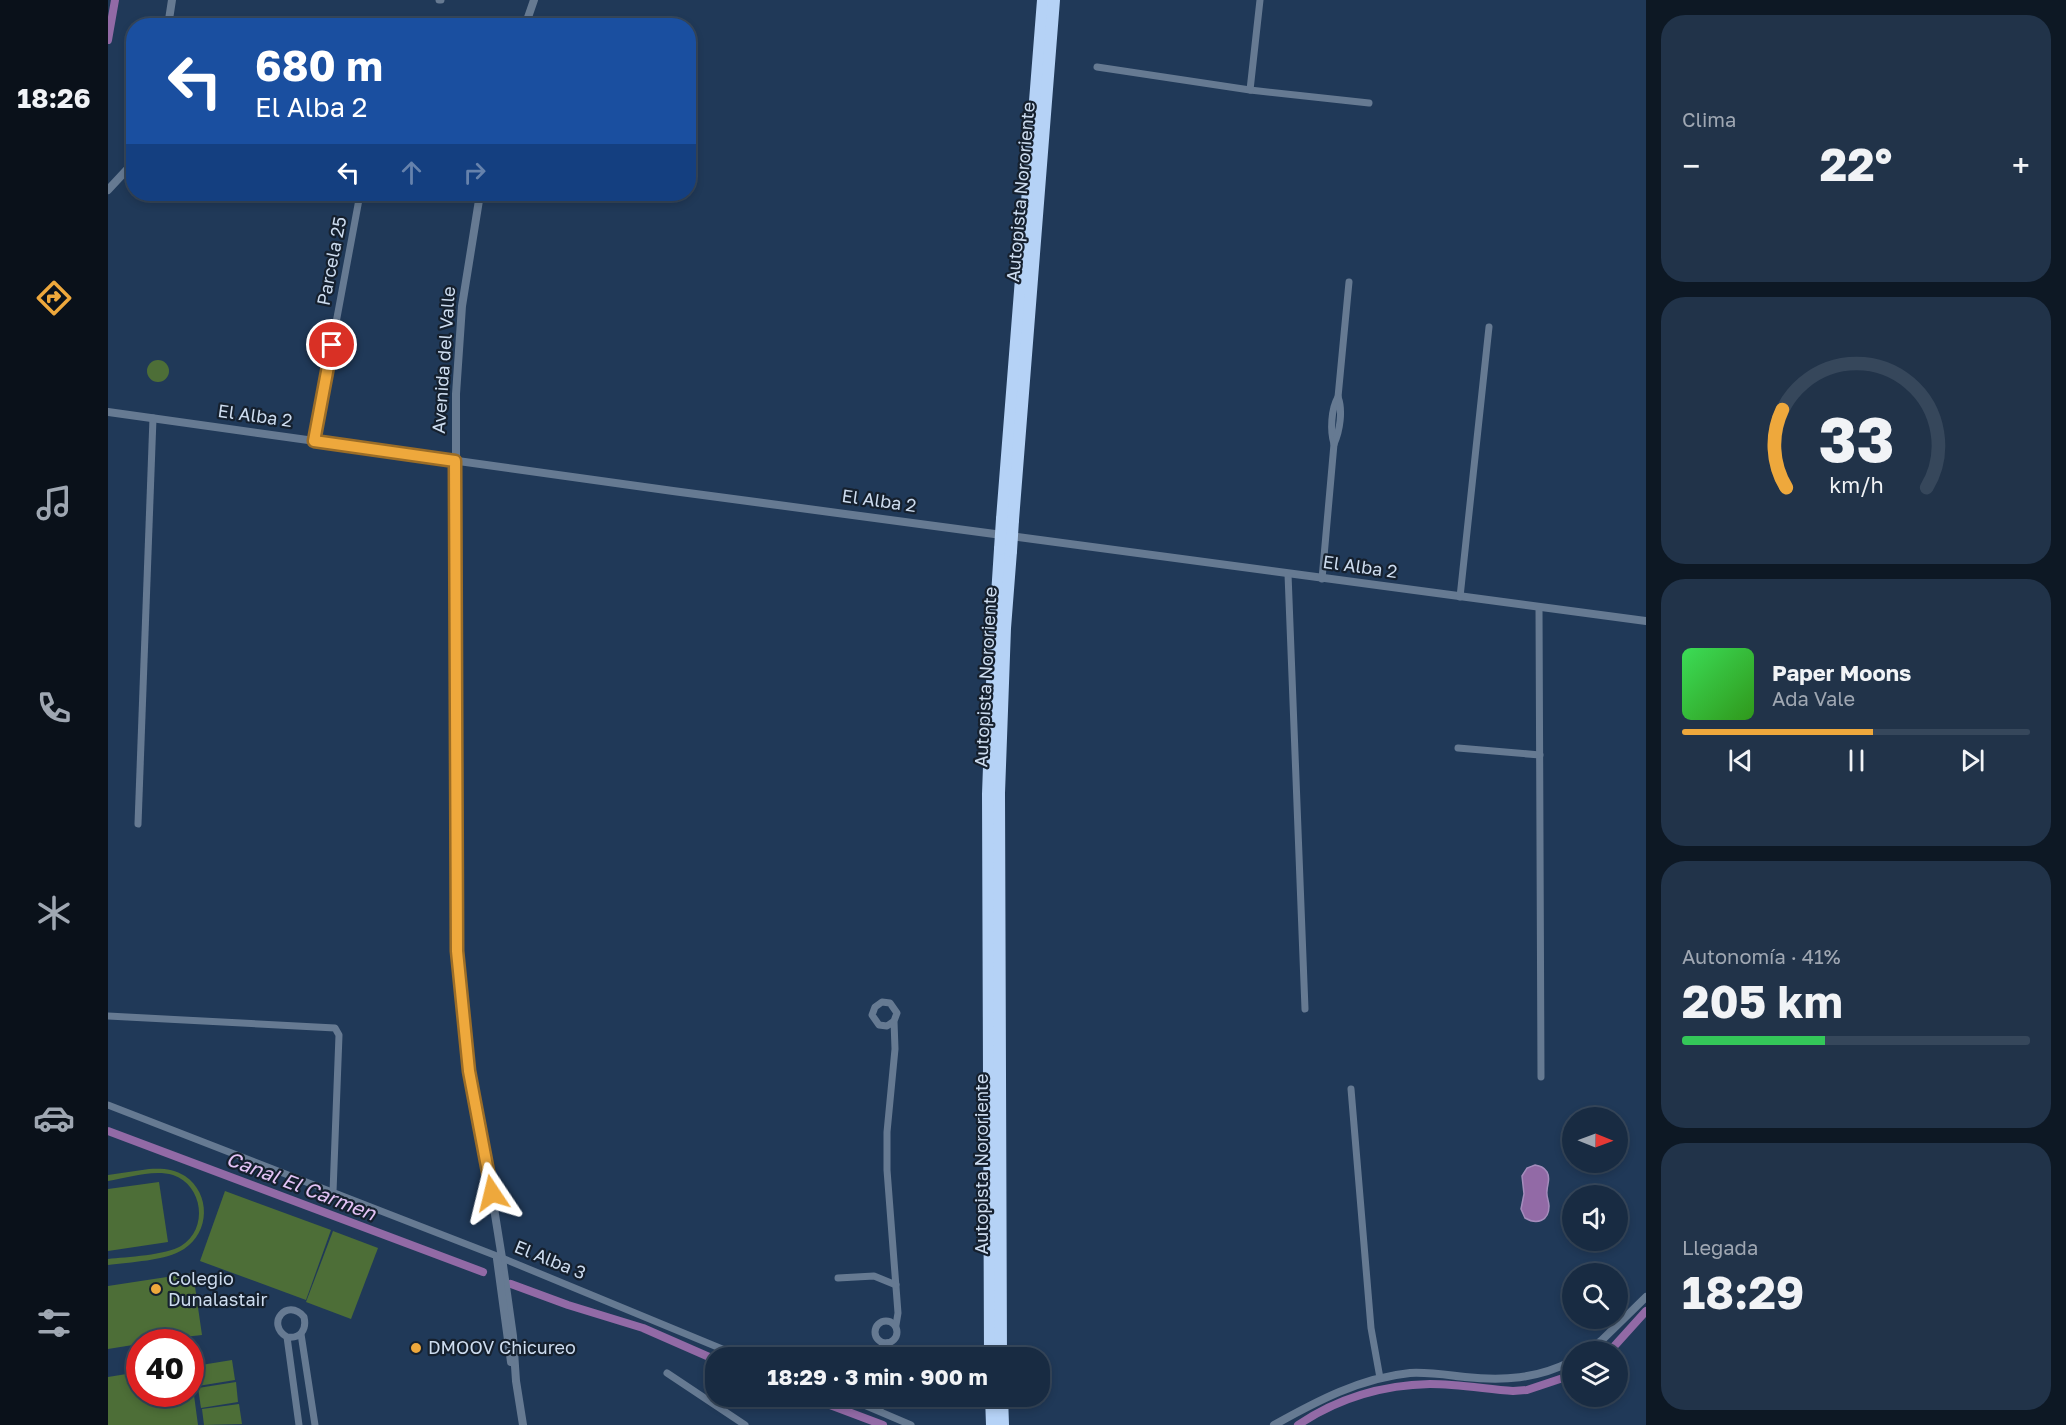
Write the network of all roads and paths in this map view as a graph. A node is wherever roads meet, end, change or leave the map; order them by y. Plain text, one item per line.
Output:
1 (172, 0) edge
2 (534, 0) edge
3 (1043, 0) edge
4 (1054, 0) edge
5 (1260, 0) edge
6 (169, 18) edge
7 (528, 18) edge
8 (1097, 67) dead end
9 (1250, 90) junction
10 (1369, 103) dead end
11 (126, 171) edge
12 (108, 190) edge
13 (359, 201) edge
14 (479, 201) edge
15 (1349, 282) dead end
16 (1490, 327) dead end
17 (108, 411) edge
18 (153, 418) junction
19 (314, 441) junction
20 (455, 461) junction
21 (1008, 520) junction
22 (1005, 550) junction
23 (1288, 574) junction
24 (1322, 579) junction
25 (1460, 597) junction
26 (1539, 607) junction
27 (1646, 621) edge
28 (1458, 747) dead end
29 (1540, 755) junction
30 (138, 824) dead end
31 (1305, 1009) dead end
32 (108, 1016) edge
33 (894, 1021) dead end
34 (1542, 1077) dead end
35 (1351, 1089) dead end
36 (108, 1105) edge
37 (333, 1192) junction
38 (499, 1257) junction
39 (838, 1278) dead end
40 (896, 1285) junction
41 (1643, 1298) edge
42 (896, 1325) junction
43 (301, 1334) junction
44 (287, 1337) junction
45 (1601, 1341) edge
46 (885, 1343) junction
47 (717, 1347) edge
48 (883, 1347) edge
49 (888, 1347) edge
50 (990, 1347) edge
51 (1001, 1347) edge
52 (1562, 1365) edge
53 (667, 1373) dead end
54 (1380, 1378) junction
55 (870, 1407) edge
56 (880, 1407) edge
57 (991, 1407) edge
58 (1002, 1407) edge
59 (880, 1411) junction
60 (522, 1423) edge
61 (299, 1425) edge
62 (315, 1425) edge
63 (745, 1425) edge
64 (911, 1425) edge
65 (992, 1425) edge
66 (1003, 1425) edge
67 (1274, 1425) edge

1 - 6 street
2 - 7 street
3 - 21 highway, Autopista Nororiente
4 - 21 highway, Autopista Nororiente
5 - 9 street
8 - 9 street
9 - 10 street
11 - 12 street
13 - 19 street, Parcela 25
14 - 20 street, Avenida del Valle
15 - 24 street
16 - 25 street
17 - 18 street, El Alba 2
18 - 19 street, El Alba 2
18 - 30 street
19 - 20 street, El Alba 2
20 - 23 street, El Alba 2
20 - 38 street, Avenida del Valle
21 - 22 highway, Autopista Nororiente, bridge
22 - 50 highway, Autopista Nororiente
22 - 51 highway, Autopista Nororiente
23 - 24 street, El Alba 2
23 - 31 street
24 - 25 street, El Alba 2
25 - 26 street, El Alba 2
26 - 27 street, El Alba 2
26 - 29 street
28 - 29 street
29 - 34 street
32 - 37 street
33 - 40 street
35 - 54 street
36 - 37 street, El Alba 3
37 - 38 street, El Alba 3
38 - 47 street, El Alba 3
38 - 60 street, Avenida del Valle
39 - 40 street
40 - 42 street
41 - 45 street
42 - 46 street
42 - 46 street
43 - 44 street
43 - 44 street
43 - 62 street
44 - 61 street
46 - 48 street
46 - 49 street
52 - 54 street
53 - 63 street
54 - 67 street
55 - 59 street
56 - 59 street
57 - 65 highway
58 - 66 highway
59 - 64 street

